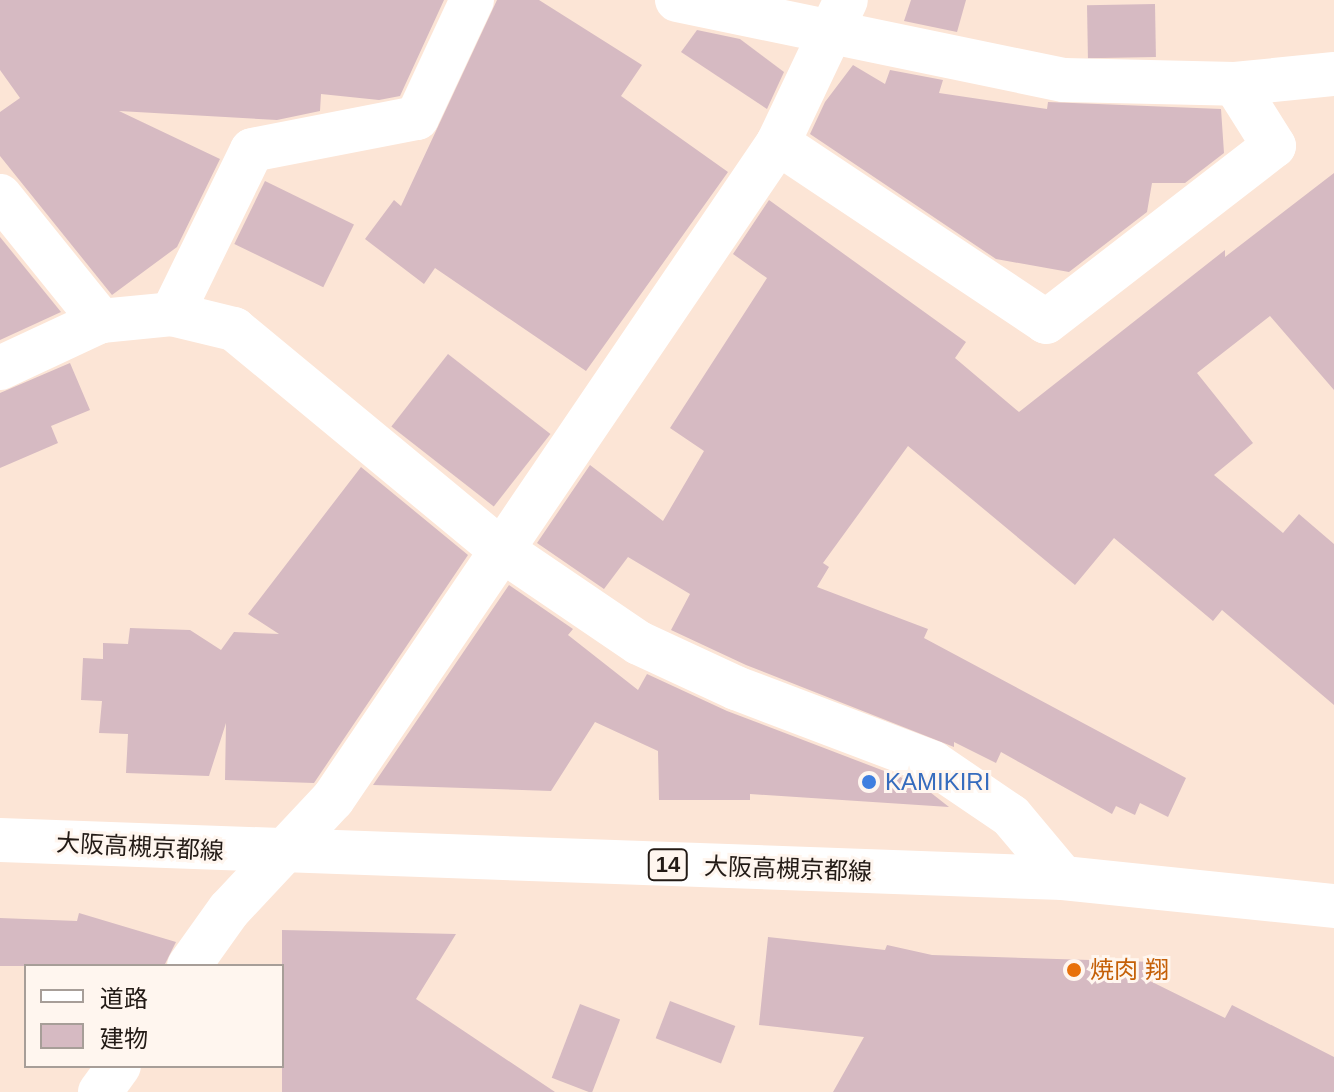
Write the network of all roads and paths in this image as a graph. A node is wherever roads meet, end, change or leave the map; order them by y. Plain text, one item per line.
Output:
1 (472, 0) edge
2 (677, 0) edge
3 (841, 14) edge
4 (1334, 74) edge
5 (1235, 84) junction
6 (778, 143) junction
7 (0, 196) edge
8 (172, 314) junction
9 (101, 321) junction
10 (0, 368) edge
11 (499, 548) junction
12 (0, 840) edge
13 (283, 854) junction
14 (1063, 878) junction
15 (1334, 906) edge
16 (190, 964) edge
17 (118, 1068) edge
18 (100, 1092) edge

1 - 8 street
2 - 3 street
3 - 5 street
3 - 6 street
4 - 5 street
5 - 6 street
6 - 11 street
7 - 9 street
8 - 9 street
8 - 11 street
9 - 10 street
11 - 13 street
11 - 14 street
12 - 13 street, 大阪高槻京都線 / 14
13 - 14 street, 大阪高槻京都線 / 14
13 - 16 street
14 - 15 street, 大阪高槻京都線 / 14
17 - 18 street

